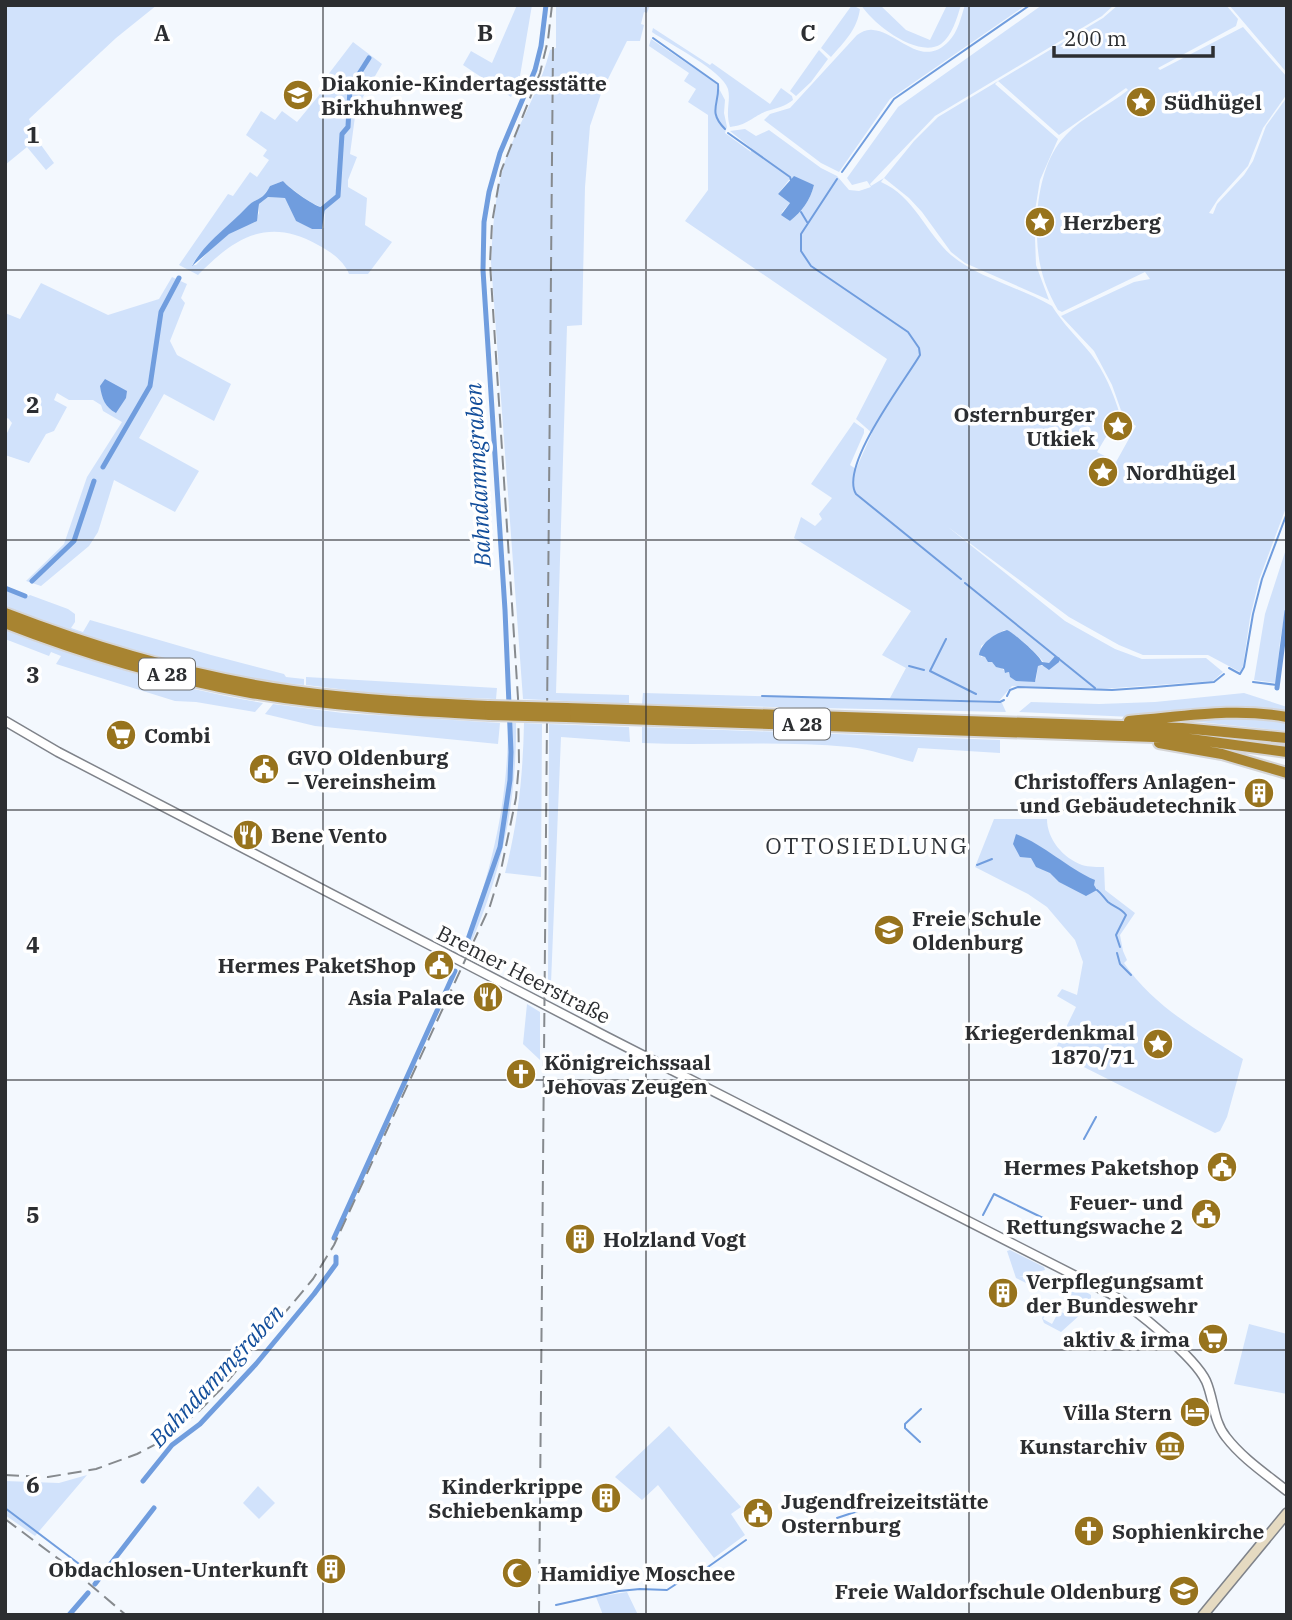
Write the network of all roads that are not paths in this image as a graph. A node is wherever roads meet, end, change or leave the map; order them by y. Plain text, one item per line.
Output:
1 (5, 614) edge
2 (5, 623) edge
3 (49, 634) junction
4 (1287, 717) edge
5 (5, 721) edge
6 (1057, 724) junction
7 (1029, 728) junction
8 (1183, 733) junction
9 (1108, 735) junction
10 (1287, 738) edge
11 (1287, 752) edge
12 (1287, 773) edge
13 (1287, 1491) edge
14 (1287, 1513) edge
15 (1203, 1615) edge

1 - 3 highway, A 28
2 - 3 highway, A 28
3 - 7 highway, A 28, bridge
4 - 6 highway
5 - 13 street, Bremer Heerstraße
6 - 7 highway, A 28
6 - 8 highway, A 28
7 - 9 highway, A 28
8 - 9 highway, A 28
8 - 10 highway, A 28
8 - 11 highway, A 28
9 - 12 highway
14 - 15 main road

